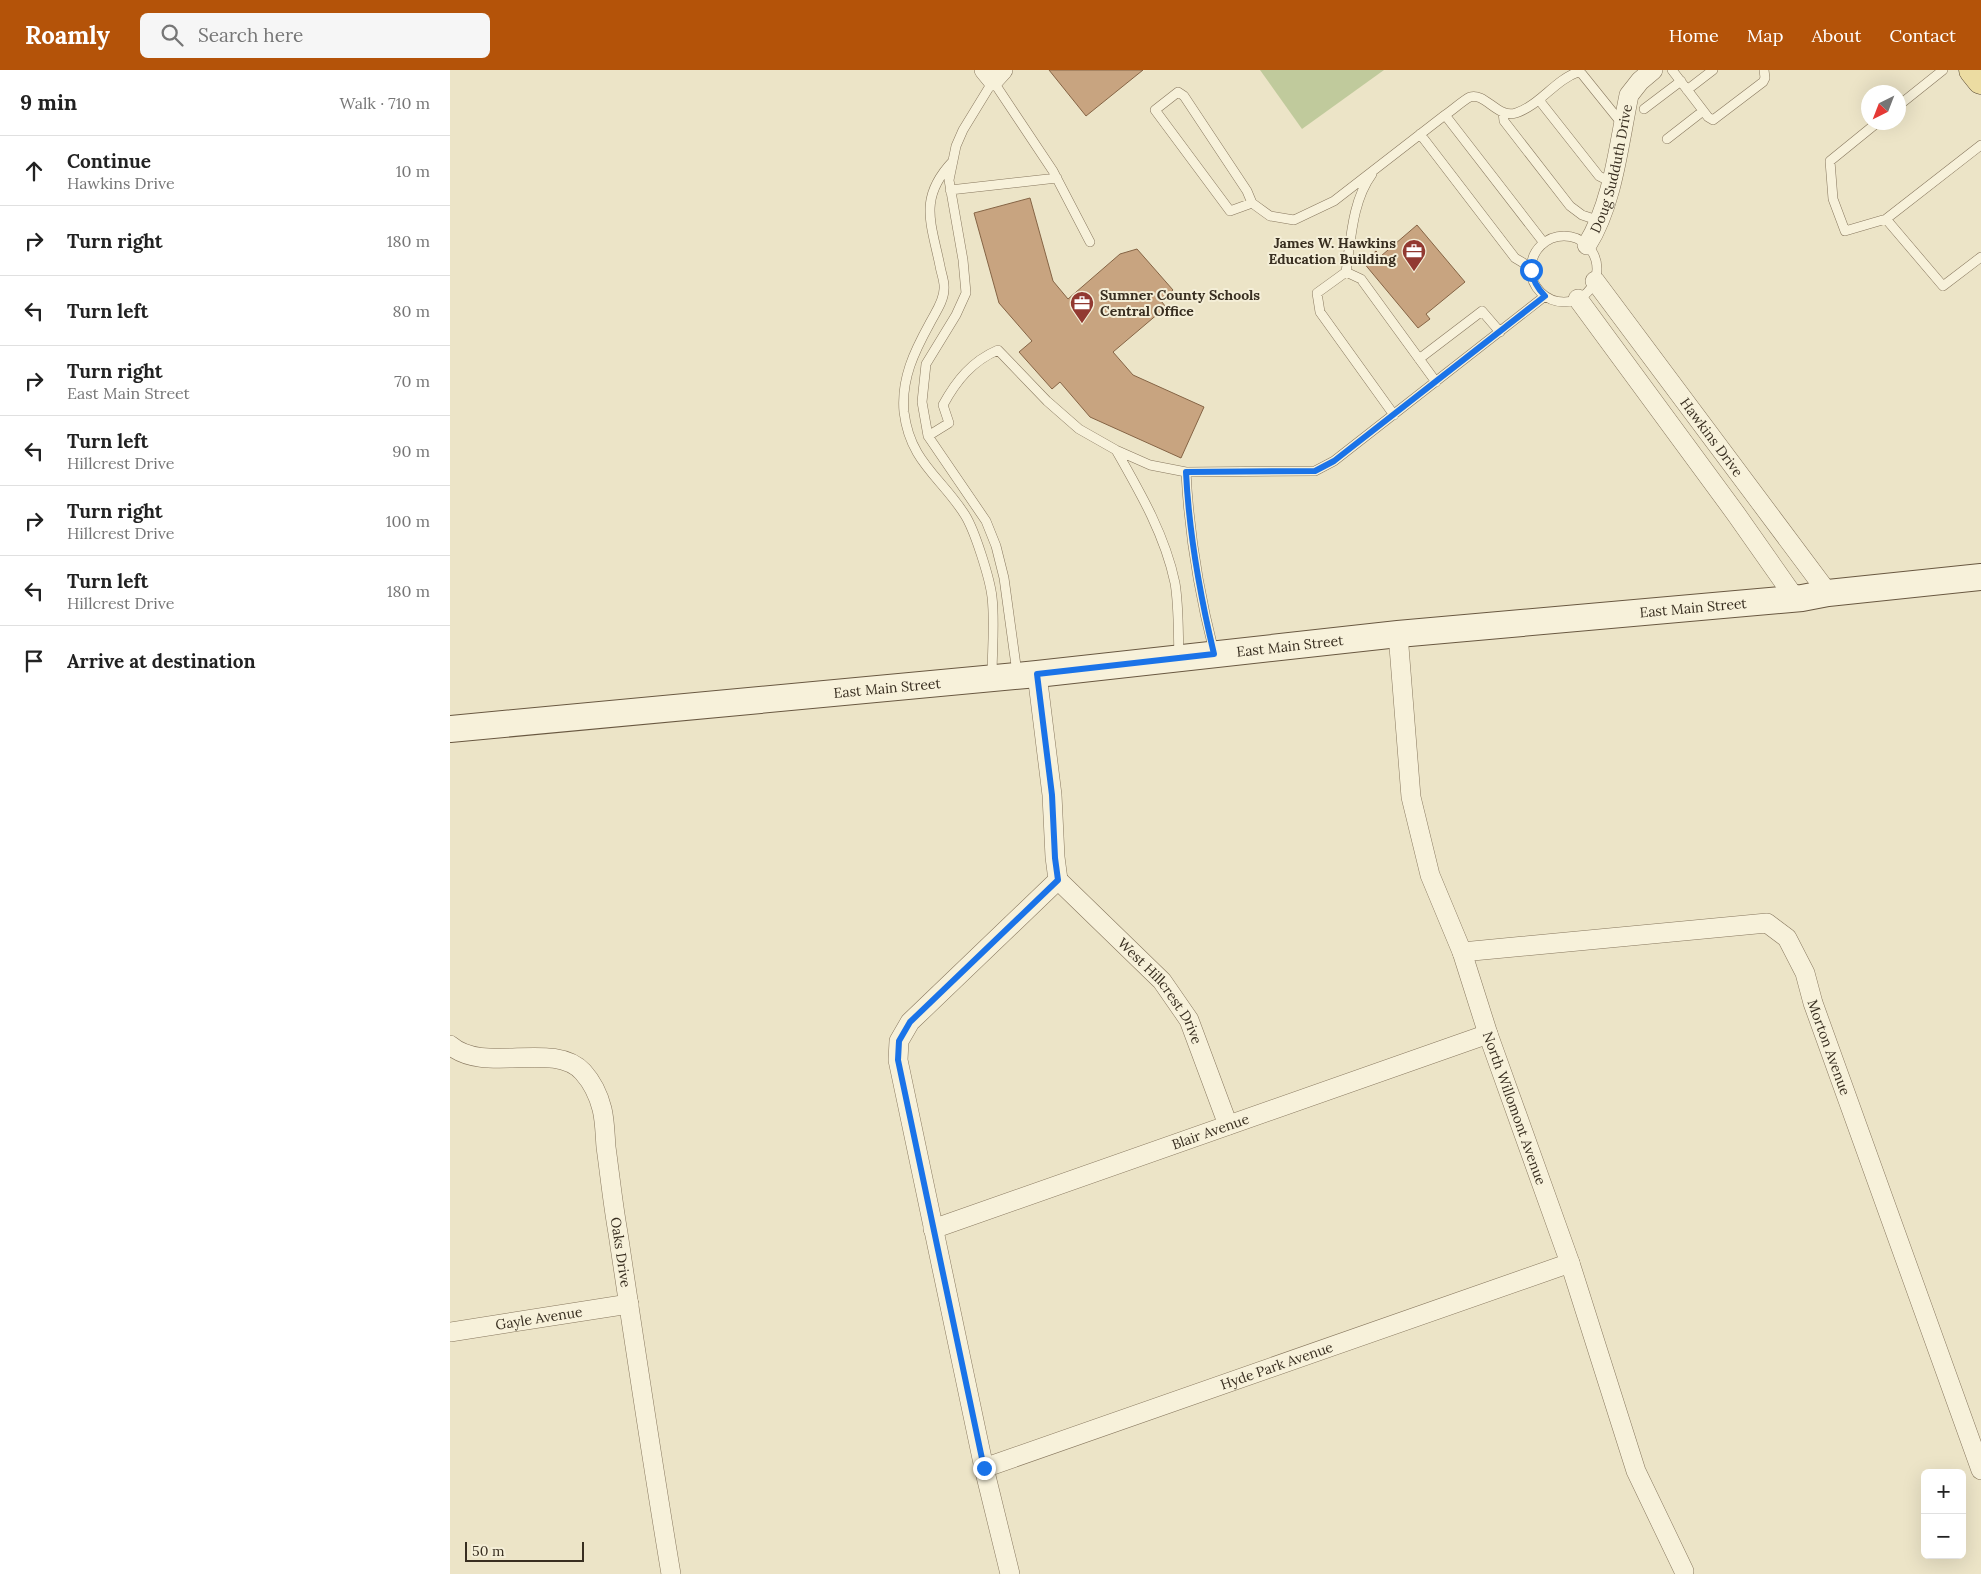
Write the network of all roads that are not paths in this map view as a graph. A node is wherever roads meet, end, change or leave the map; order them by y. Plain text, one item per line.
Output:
1 (1653, 70) edge
2 (1672, 70) edge
3 (1713, 70) edge
4 (1764, 70) edge
5 (1943, 70) edge
6 (1973, 70) edge
7 (993, 74) edge
8 (1981, 80) edge
9 (1681, 81) junction
10 (1687, 90) junction
11 (1539, 100) junction
12 (1906, 100) edge
13 (1644, 109) dead end
14 (1703, 111) junction
15 (1502, 112) junction
16 (1445, 115) junction
17 (1623, 122) junction
18 (1868, 130) edge
19 (1420, 134) junction
20 (1667, 139) dead end
21 (1981, 145) edge
22 (953, 161) junction
23 (1378, 166) junction
24 (1057, 178) junction
25 (1611, 182) junction
26 (950, 190) junction
27 (1252, 203) junction
28 (1886, 219) junction
29 (1600, 221) junction
30 (1090, 242) dead end
31 (1544, 243) junction
32 (1587, 245) junction
33 (1981, 257) edge
34 (1532, 265) junction
35 (1346, 272) junction
36 (1595, 281) junction
37 (1545, 296) junction
38 (1578, 299) junction
39 (1500, 332) junction
40 (1419, 359) junction
41 (1436, 382) junction
42 (1394, 415) junction
43 (928, 436) junction
44 (1116, 450) junction
45 (1186, 472) junction
46 (1981, 577) edge
47 (1828, 593) junction
48 (1795, 598) junction
49 (1398, 634) junction
50 (1214, 654) junction
51 (1179, 658) junction
52 (1027, 675) junction
53 (992, 677) junction
54 (450, 730) edge
55 (1058, 880) junction
56 (1462, 952) junction
57 (1488, 1034) junction
58 (450, 1045) edge
59 (1228, 1124) junction
60 (933, 1229) junction
61 (1570, 1263) junction
62 (629, 1304) junction
63 (450, 1332) edge
64 (984, 1468) junction
65 (1981, 1470) edge
66 (1686, 1573) edge
67 (671, 1574) edge
68 (1010, 1574) edge

1 - 17 street, Doug Sudduth Drive
2 - 9 lane
3 - 10 lane
4 - 14 lane
5 - 12 lane
6 - 8 main road
7 - 22 lane
7 - 24 lane
9 - 10 lane
9 - 13 lane
10 - 14 lane
11 - 15 lane
11 - 17 lane
11 - 25 lane
14 - 20 lane
15 - 16 lane
15 - 29 lane
16 - 19 lane
16 - 31 lane
17 - 25 street, Doug Sudduth Drive
18 - 28 lane
19 - 23 lane
19 - 34 lane
21 - 28 lane
22 - 26 lane
22 - 53 lane
23 - 27 lane
23 - 35 lane
24 - 26 lane
24 - 30 lane
25 - 29 street, Doug Sudduth Drive
26 - 43 lane
27 - 27 lane
28 - 33 lane
29 - 32 street, Doug Sudduth Drive
31 - 32 lane
31 - 34 lane
32 - 36 lane
34 - 37 lane
35 - 40 lane
35 - 42 lane
36 - 38 lane
36 - 47 street, Hawkins Drive
37 - 38 lane
37 - 39 lane
38 - 48 street, Hawkins Drive
39 - 40 lane
39 - 41 lane
40 - 41 lane
41 - 42 lane
42 - 45 lane
43 - 44 lane
43 - 52 lane
44 - 45 lane
44 - 51 lane
45 - 50 lane
46 - 47 street, East Main Street
47 - 48 street, East Main Street
48 - 49 street, East Main Street
49 - 50 street, East Main Street
49 - 56 street, North Willomont Avenue
50 - 51 street, East Main Street
51 - 52 street, East Main Street
52 - 53 street, East Main Street
52 - 55 street
53 - 54 street, East Main Street
55 - 59 street, West Hillcrest Drive
55 - 60 street
56 - 57 street, North Willomont Avenue
56 - 65 street, Morton Avenue
57 - 59 street, Blair Avenue
57 - 61 street, North Willomont Avenue
58 - 62 street, Oaks Drive
59 - 60 street, Blair Avenue
60 - 64 street
61 - 64 street, Hyde Park Avenue
61 - 66 street, North Willomont Avenue
62 - 63 street, Gayle Avenue
62 - 67 street, Oaks Drive
64 - 68 street

